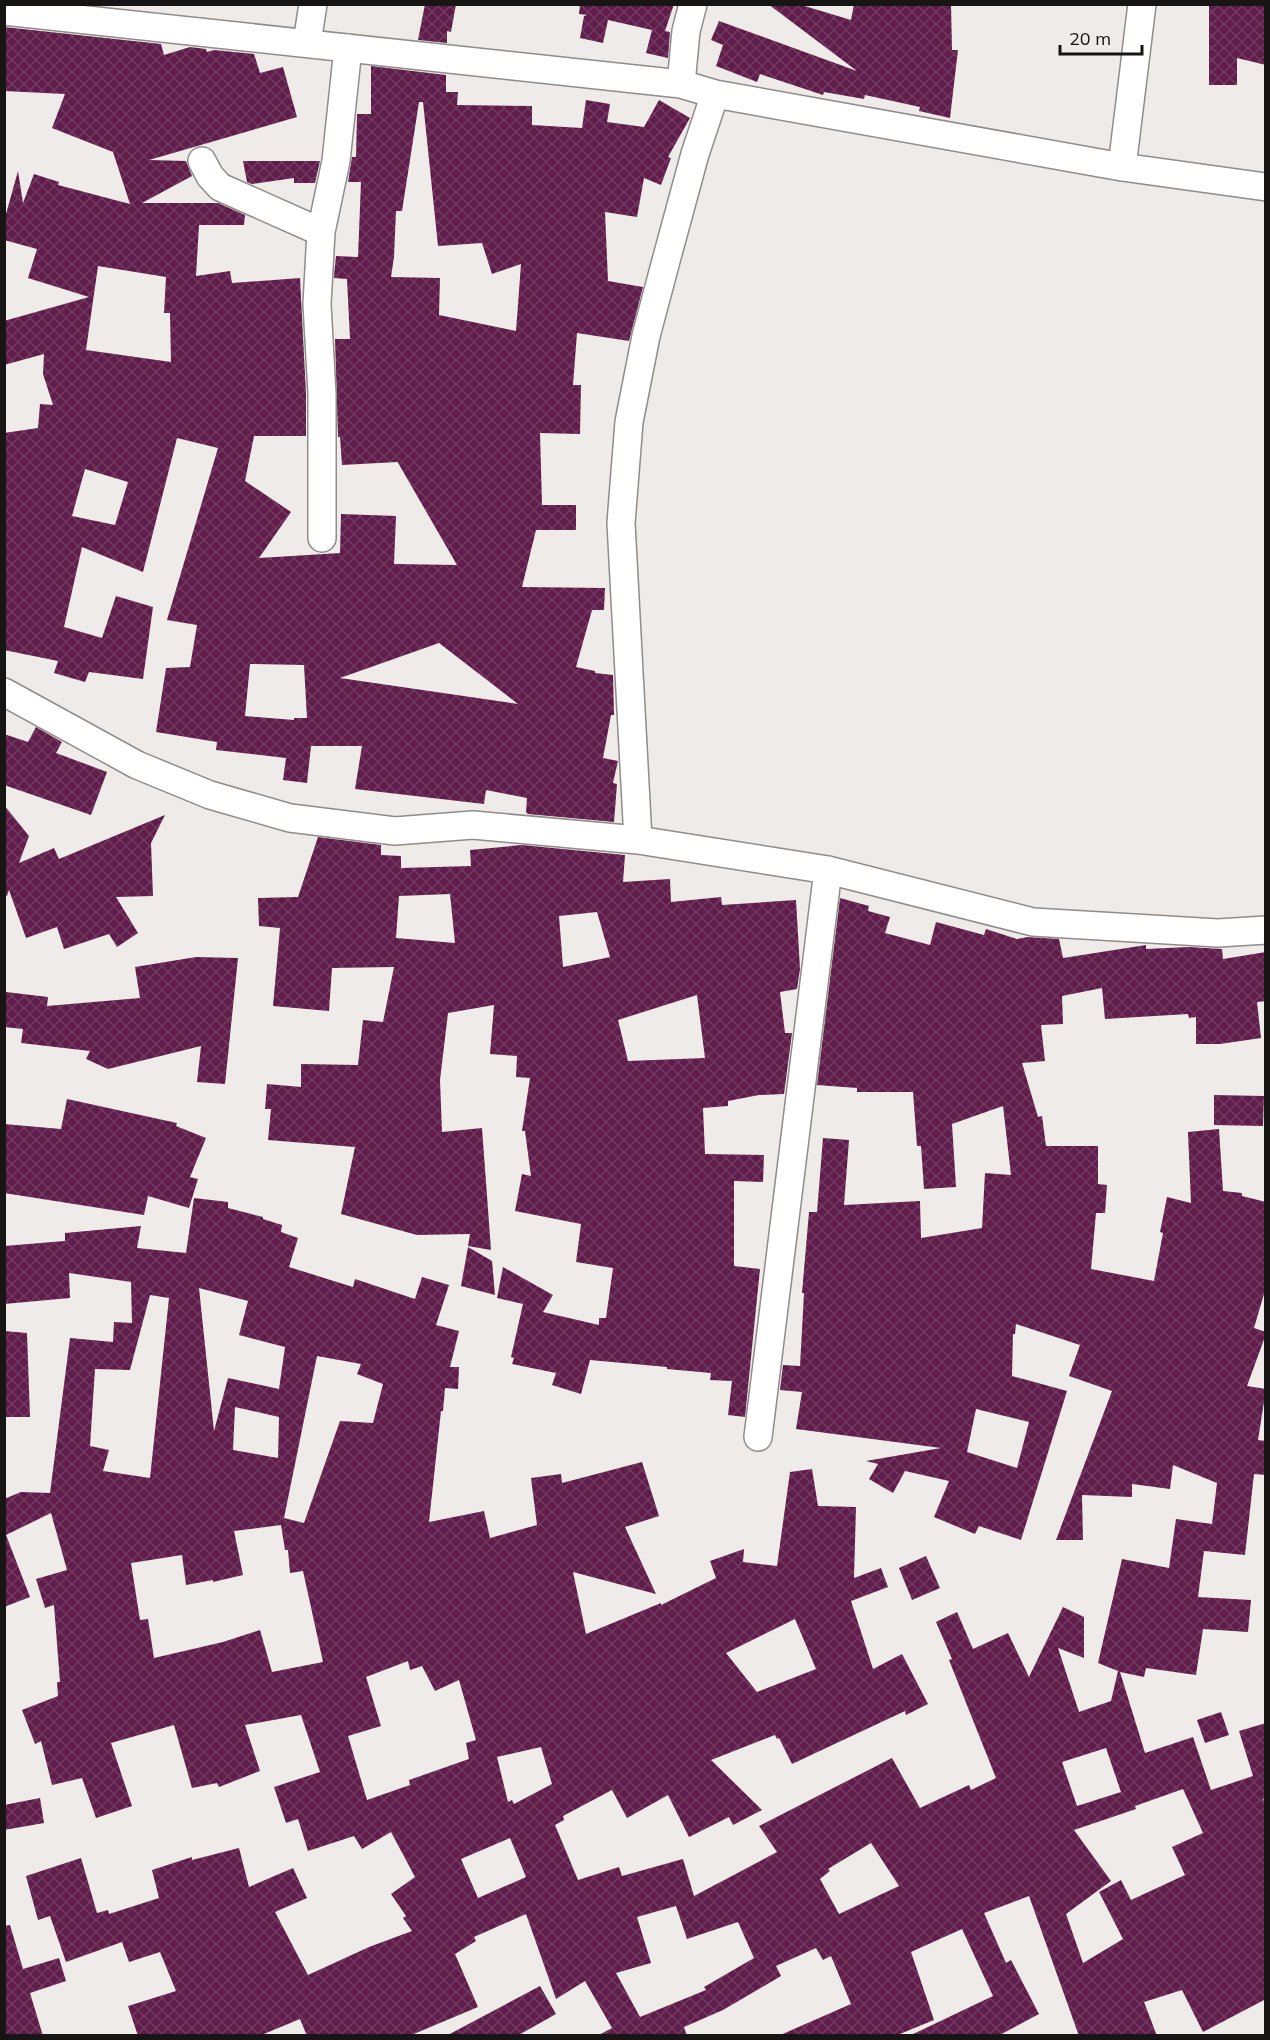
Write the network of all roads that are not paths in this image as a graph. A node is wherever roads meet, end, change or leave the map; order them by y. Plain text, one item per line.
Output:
1 (313, 4) edge
2 (693, 4) edge
3 (1142, 4) edge
4 (4, 11) edge
5 (307, 43) junction
6 (348, 48) junction
7 (681, 84) junction
8 (715, 94) junction
9 (202, 161) dead end
10 (1122, 167) junction
11 (1266, 187) edge
12 (321, 232) junction
13 (322, 538) dead end
14 (4, 692) edge
15 (638, 840) junction
16 (828, 870) junction
17 (1266, 930) edge
18 (758, 1437) dead end

1 - 5 street
2 - 7 street
3 - 10 street
4 - 5 street
5 - 6 street
6 - 7 street
6 - 12 street
7 - 8 street
8 - 10 street
8 - 15 street
9 - 12 street
10 - 11 street
12 - 13 street
14 - 15 street
15 - 16 street
16 - 17 street
16 - 18 street

